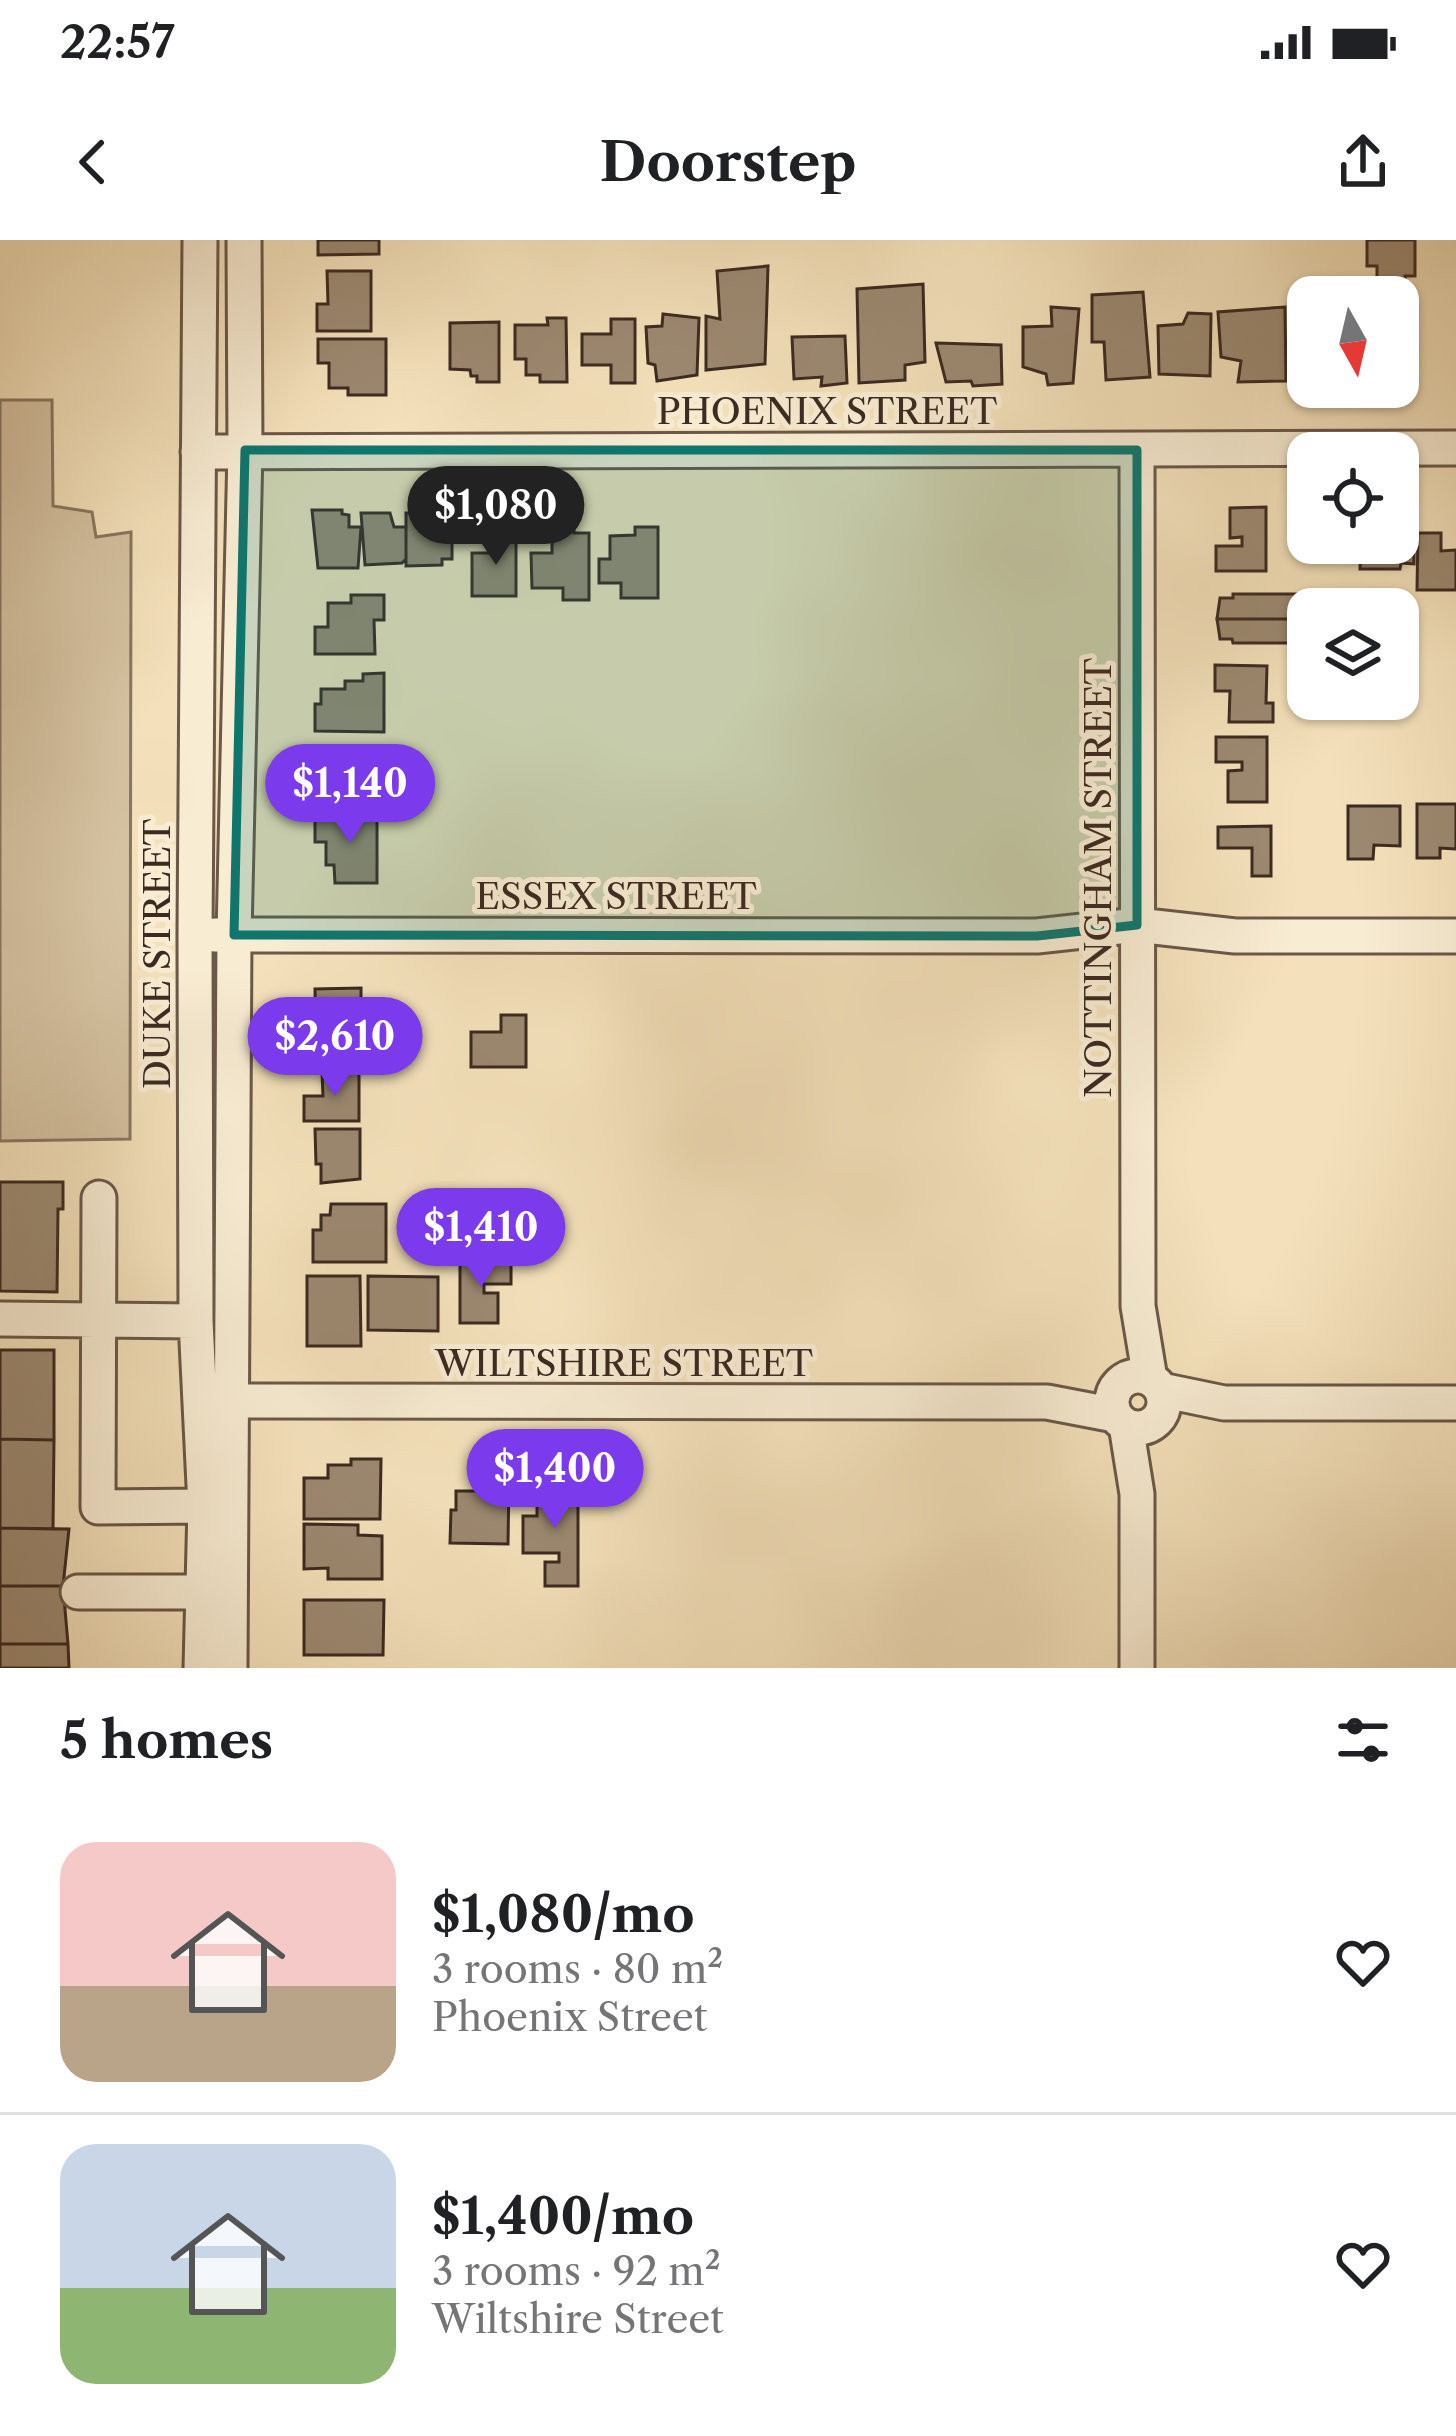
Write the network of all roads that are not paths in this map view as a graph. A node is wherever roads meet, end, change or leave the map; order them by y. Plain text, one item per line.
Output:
1 (200, 240) edge
2 (244, 240) edge
3 (1456, 448) edge
4 (245, 450) junction
5 (1137, 450) junction
6 (198, 452) junction
7 (195, 935) junction
8 (234, 935) junction
9 (1137, 936) junction
10 (1456, 936) edge
11 (99, 1198) dead end
12 (0, 1319) edge
13 (98, 1320) junction
14 (196, 1321) junction
15 (217, 1401) junction
16 (1137, 1403) junction
17 (1456, 1403) edge
18 (205, 1506) junction
19 (78, 1592) dead end
20 (203, 1592) junction
21 (202, 1668) edge
22 (230, 1668) edge
23 (1137, 1668) edge

1 - 6 street, DUKE STREET
2 - 4 street, DUKE STREET
3 - 5 street, PHOENIX STREET
4 - 5 street, PHOENIX STREET
4 - 6 street, PHOENIX STREET
4 - 8 street, DUKE STREET
5 - 9 street, NOTTINGHAM STREET
6 - 7 street, DUKE STREET
7 - 8 street, ESSEX STREET
7 - 14 street, DUKE STREET
8 - 9 street, ESSEX STREET
8 - 15 street, DUKE STREET
9 - 10 street, ESSEX STREET
9 - 16 street, NOTTINGHAM STREET
11 - 13 street
12 - 13 street
13 - 14 street
13 - 18 street
14 - 15 street, DUKE STREET
15 - 16 street, WILTSHIRE STREET
15 - 18 street, DUKE STREET
15 - 22 street, DUKE STREET
16 - 17 street, WILTSHIRE STREET
16 - 23 street, NOTTINGHAM STREET
18 - 20 street, DUKE STREET
19 - 20 street
20 - 21 street, DUKE STREET

